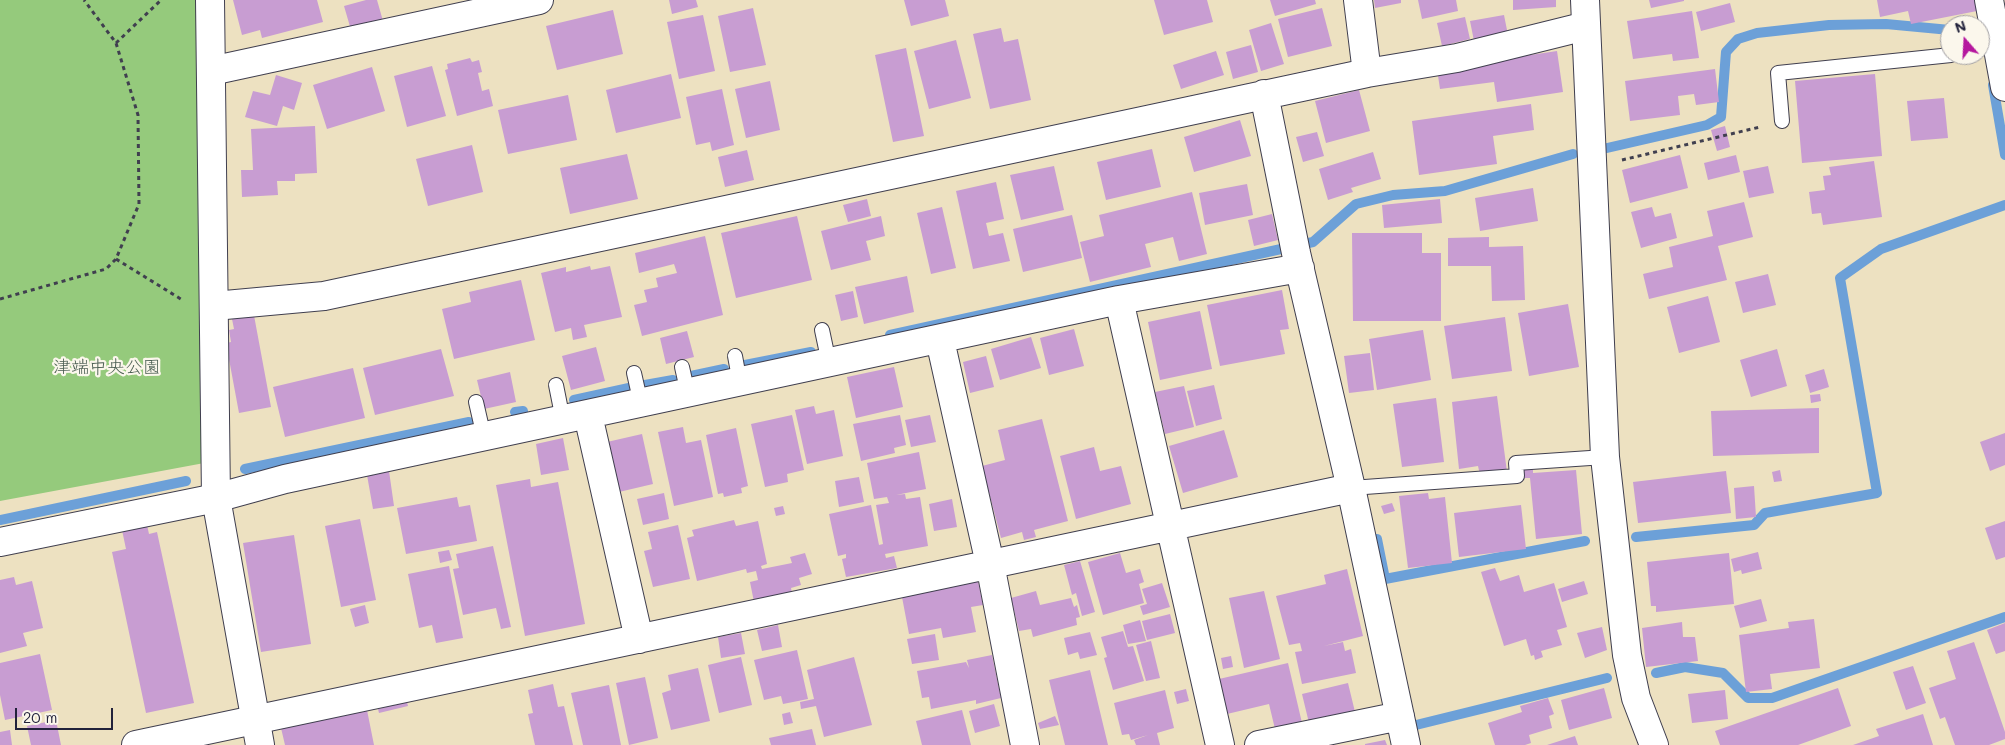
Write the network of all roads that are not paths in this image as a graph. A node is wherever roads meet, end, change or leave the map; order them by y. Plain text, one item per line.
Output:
1 (210, 0) edge
2 (539, 0) edge
3 (1358, 0) edge
4 (1989, 0) edge
5 (1586, 13) edge
6 (1994, 36) edge
7 (1940, 56) edge
8 (210, 71) junction
9 (1367, 73) junction
10 (2005, 87) edge
11 (1264, 94) junction
12 (1782, 121) road end
13 (1296, 253) junction
14 (1119, 300) junction
15 (214, 313) junction
16 (822, 330) dead end
17 (940, 340) junction
18 (734, 356) dead end
19 (829, 363) junction
20 (682, 368) dead end
21 (634, 373) dead end
22 (740, 382) junction
23 (556, 385) dead end
24 (688, 394) junction
25 (476, 402) dead end
26 (641, 404) junction
27 (576, 417) junction
28 (484, 437) junction
29 (1606, 457) junction
30 (1351, 488) junction
31 (216, 498) junction
32 (1170, 526) junction
33 (0, 542) edge
34 (990, 564) junction
35 (639, 639) junction
36 (1400, 716) junction
37 (257, 733) edge
38 (136, 745) edge
39 (1025, 745) edge
40 (1220, 745) edge
41 (1259, 745) edge
42 (1406, 745) edge
43 (1654, 745) edge

1 - 8 street
2 - 8 street
3 - 9 street
4 - 6 street
5 - 9 street
5 - 29 street
6 - 10 street
7 - 12 lane
8 - 15 street
9 - 11 street
11 - 13 street
11 - 15 street
13 - 14 street
13 - 30 street
14 - 17 street
14 - 32 street
15 - 31 street
16 - 19 lane
17 - 19 street
17 - 34 street
18 - 22 lane
19 - 22 street
20 - 24 lane
21 - 26 lane
22 - 24 street
23 - 27 lane
24 - 26 street
25 - 28 lane
26 - 27 street
27 - 28 street
27 - 35 street
28 - 31 street
29 - 30 lane
29 - 43 street
30 - 32 street
30 - 36 street
31 - 33 street
31 - 37 street
32 - 34 street
32 - 40 street
34 - 35 street
34 - 39 street
35 - 37 street
36 - 41 street
36 - 42 street
37 - 38 street

